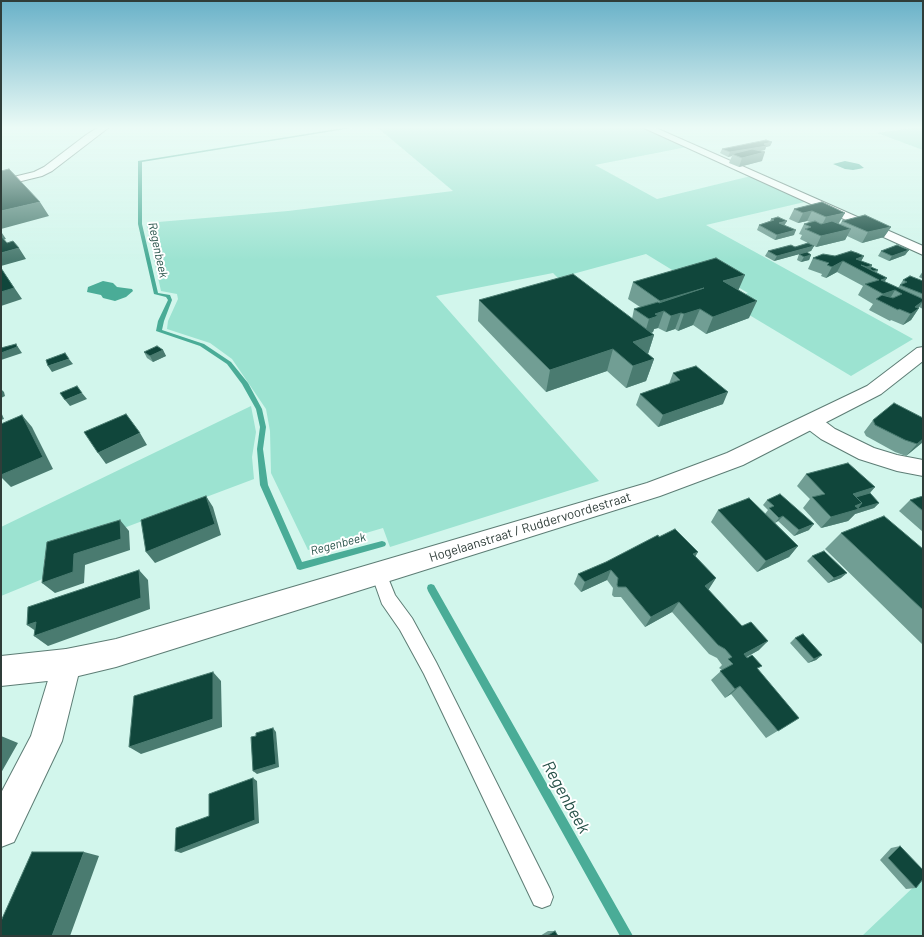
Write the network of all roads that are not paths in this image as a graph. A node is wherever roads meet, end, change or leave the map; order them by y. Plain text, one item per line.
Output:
1 (43, 172) edge
2 (746, 172) edge
3 (1, 183) edge
4 (923, 251) edge
5 (923, 352) edge
6 (812, 422) junction
7 (923, 468) edge
8 (379, 573) junction
9 (66, 664) junction
10 (1, 671) edge
11 (1, 829) edge
12 (542, 896) dead end

1 - 3 street
2 - 4 street
5 - 6 street, Hogelaanstraat / Ruddervoordestraat
6 - 7 street
6 - 8 street, Hogelaanstraat / Ruddervoordestraat
8 - 9 street, Hogelaanstraat / Ruddervoordestraat
8 - 12 lane
9 - 10 street, Hogelaanstraat / Ruddervoordestraat
9 - 11 street

